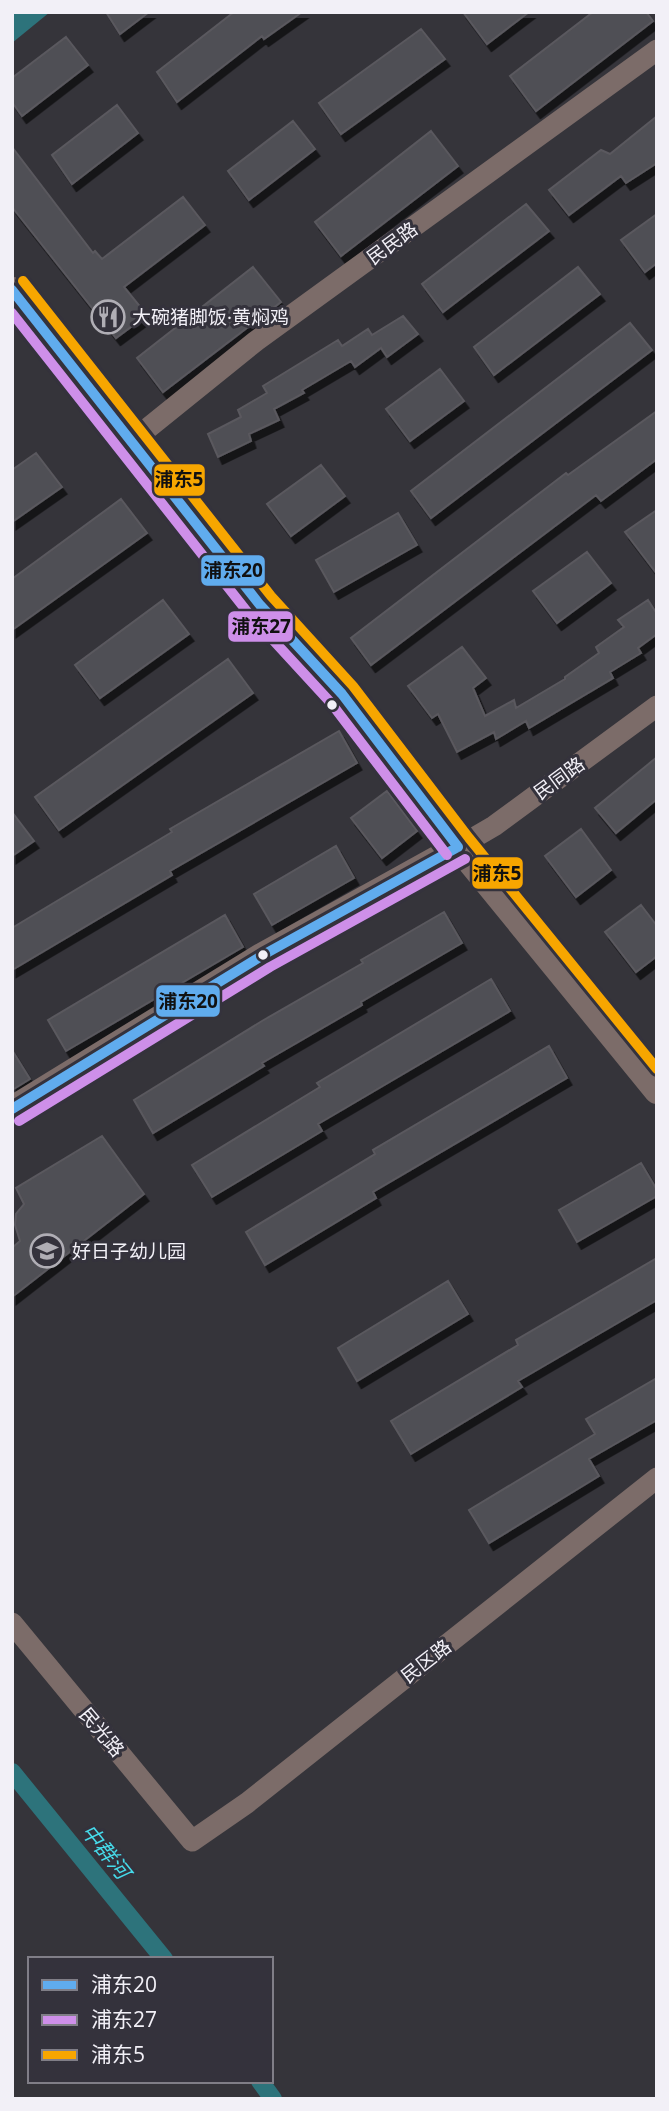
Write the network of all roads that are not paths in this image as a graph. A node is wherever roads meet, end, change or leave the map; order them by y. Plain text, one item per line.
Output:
1 (657, 50) edge
2 (12, 290) edge
3 (131, 441) junction
4 (657, 706) edge
5 (458, 846) junction
6 (657, 1091) edge
7 (12, 1109) edge
8 (657, 1478) edge
9 (12, 1623) edge
10 (192, 1841) joint

1 - 3 street, 民民路
2 - 3 street
3 - 5 street
4 - 5 street, 民同路
5 - 6 street
5 - 7 street
8 - 10 street, 民区路
9 - 10 street, 民光路

